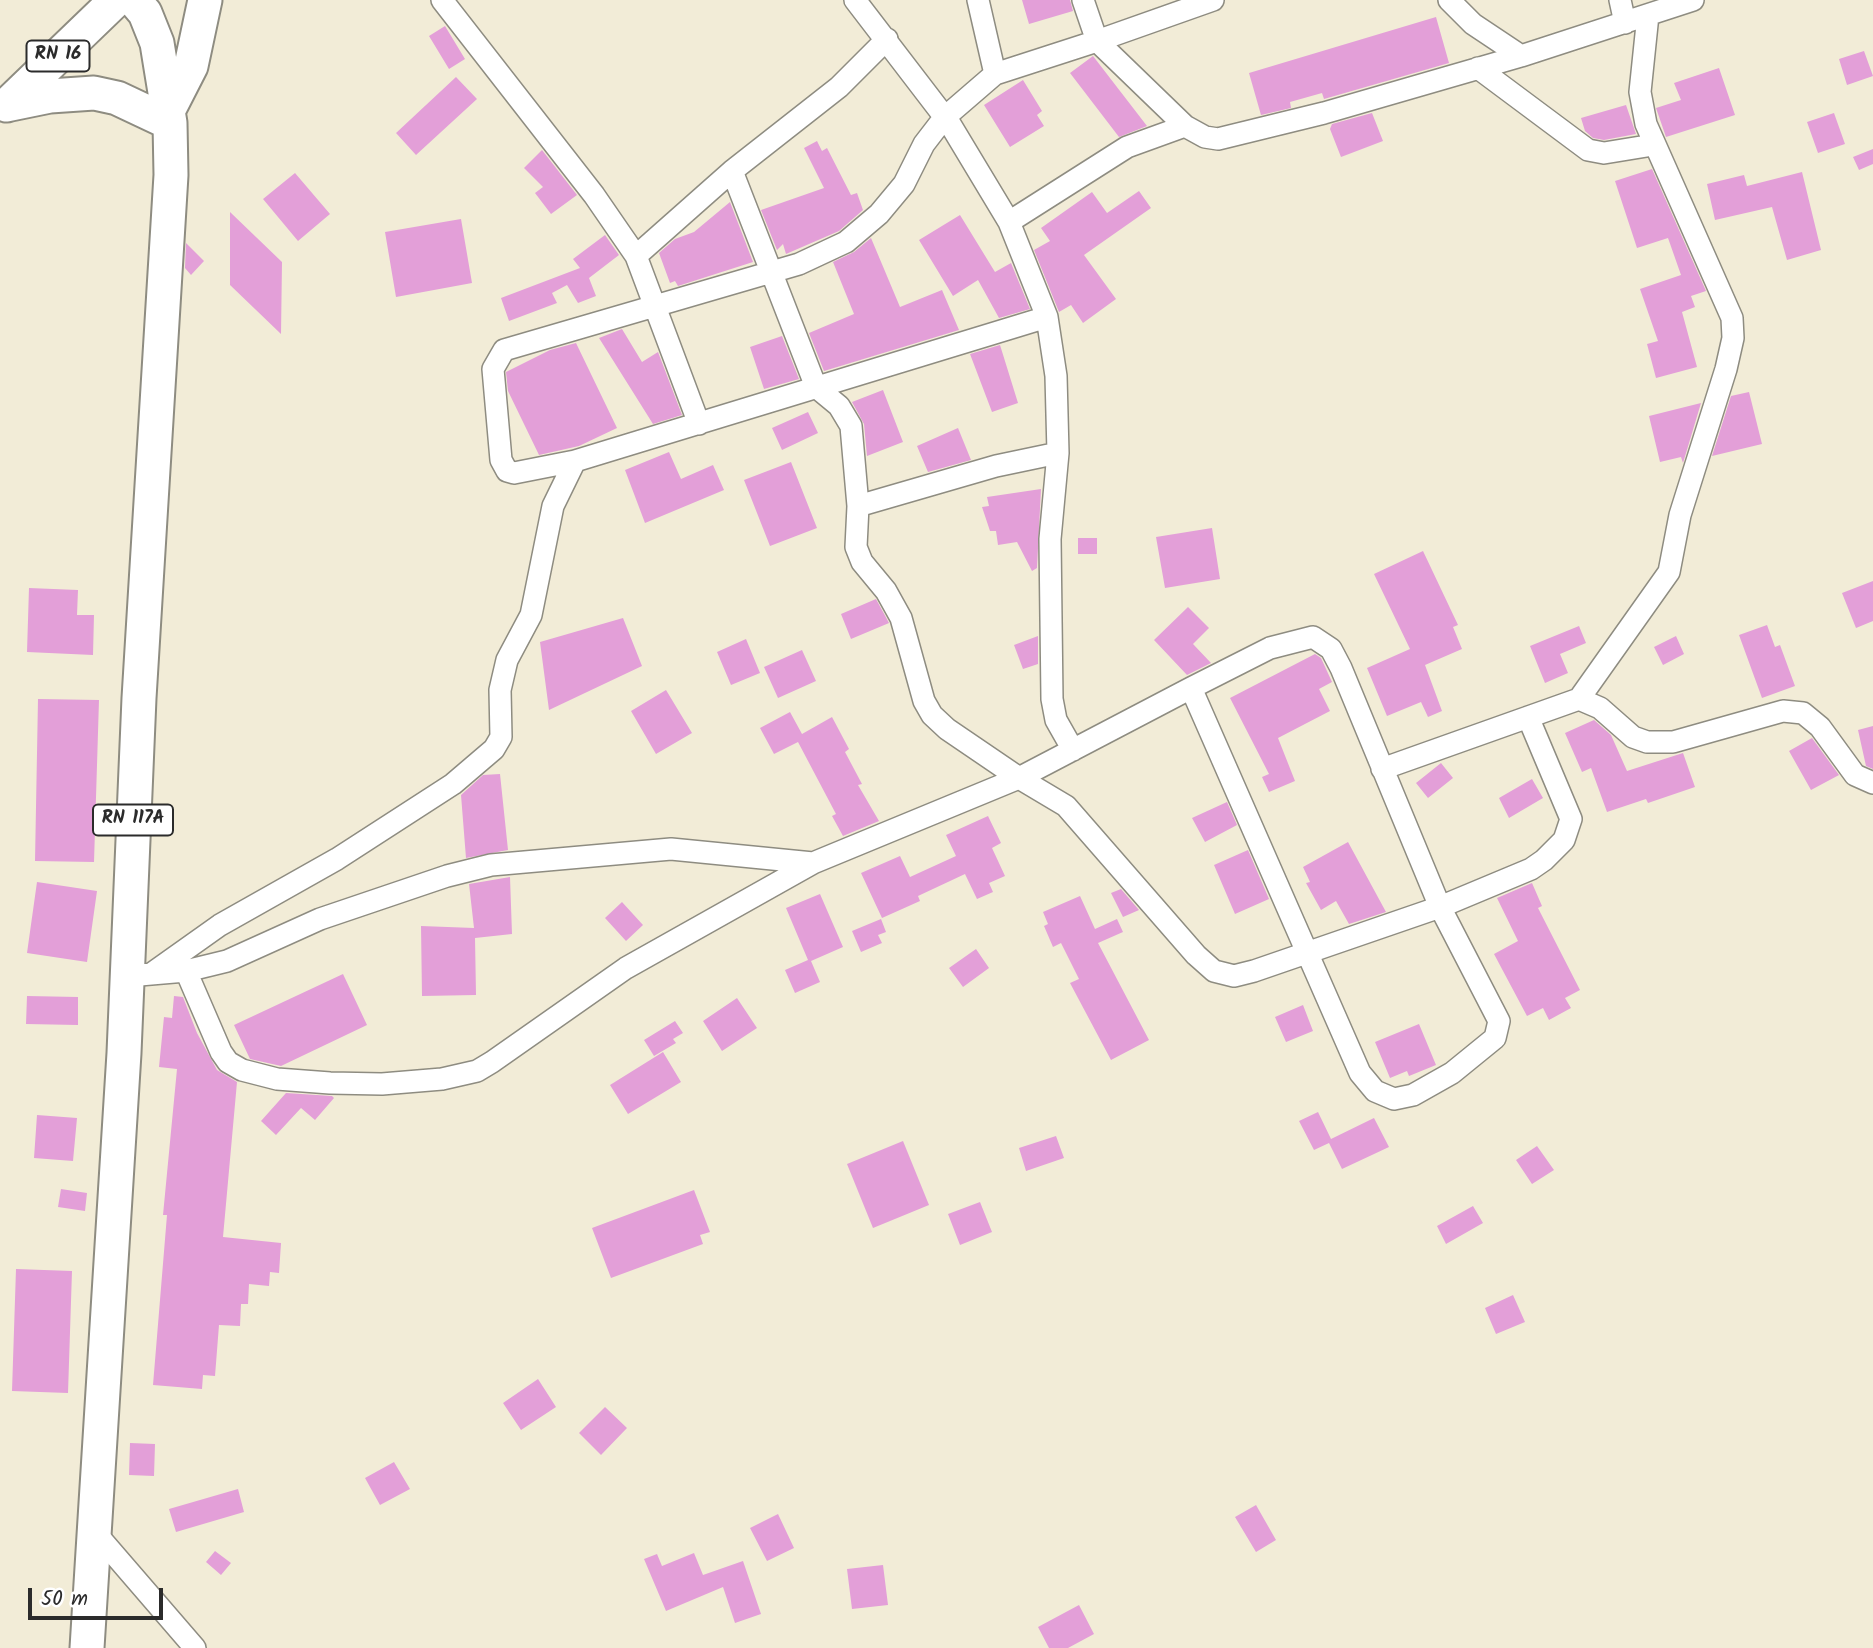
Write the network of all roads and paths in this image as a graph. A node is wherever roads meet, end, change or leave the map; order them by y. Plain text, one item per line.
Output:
1 (116, 0) edge
2 (134, 0) edge
3 (205, 0) edge
4 (442, 0) edge
5 (855, 0) edge
6 (978, 0) edge
7 (1083, 0) edge
8 (1213, 0) edge
9 (1449, 0) edge
10 (1620, 0) edge
11 (1693, 0) edge
12 (1647, 16) junction
13 (1625, 23) junction
14 (887, 39) junction
15 (1097, 41) junction
16 (1521, 56) junction
17 (1478, 68) junction
18 (995, 74) junction
19 (3, 108) edge
20 (169, 117) junction
21 (944, 118) junction
22 (1185, 126) junction
23 (1653, 145) junction
24 (732, 171) junction
25 (1009, 222) junction
26 (636, 256) junction
27 (770, 274) junction
28 (656, 309) junction
29 (1047, 317) junction
30 (816, 387) junction
31 (699, 424) junction
32 (1058, 453) junction
33 (575, 461) junction
34 (858, 506) junction
35 (1191, 688) junction
36 (1579, 699) junction
37 (1528, 717) junction
38 (1073, 750) junction
39 (1382, 769) junction
40 (1018, 778) junction
41 (1873, 783) edge
42 (813, 863) junction
43 (1440, 907) junction
44 (1307, 952) junction
45 (186, 971) junction
46 (140, 975) junction
47 (94, 1531) junction
48 (87, 1648) edge
49 (195, 1648) edge

1 - 19 main road, RN 16
2 - 20 main road, RN 117A
3 - 20 main road
4 - 26 street
5 - 14 street
6 - 18 street
7 - 15 street
8 - 15 street
9 - 16 street
10 - 13 street
11 - 12 street
12 - 13 street
12 - 23 street
13 - 16 street
14 - 21 street
14 - 24 street
15 - 18 street
15 - 22 street
16 - 17 street
17 - 22 street
17 - 23 street
18 - 21 street
19 - 20 main road
20 - 46 main road, RN 117A
21 - 25 street
21 - 27 street
22 - 25 street
23 - 36 street
24 - 26 street
24 - 27 street
25 - 29 street
26 - 28 street
27 - 28 street
27 - 30 street
28 - 31 street
28 - 33 street
29 - 30 street
29 - 32 street
30 - 31 street
30 - 34 street
31 - 33 street
32 - 34 street
32 - 38 street
33 - 46 street
34 - 40 street
35 - 38 street
35 - 39 street
35 - 44 street
36 - 37 street
36 - 41 street
37 - 39 street
37 - 43 street
38 - 40 street
39 - 43 street
40 - 42 street
40 - 44 street
42 - 45 street
42 - 45 street
43 - 44 street
43 - 44 street
45 - 46 street
46 - 47 main road, RN 117A
47 - 48 main road, RN 117A
47 - 49 street

